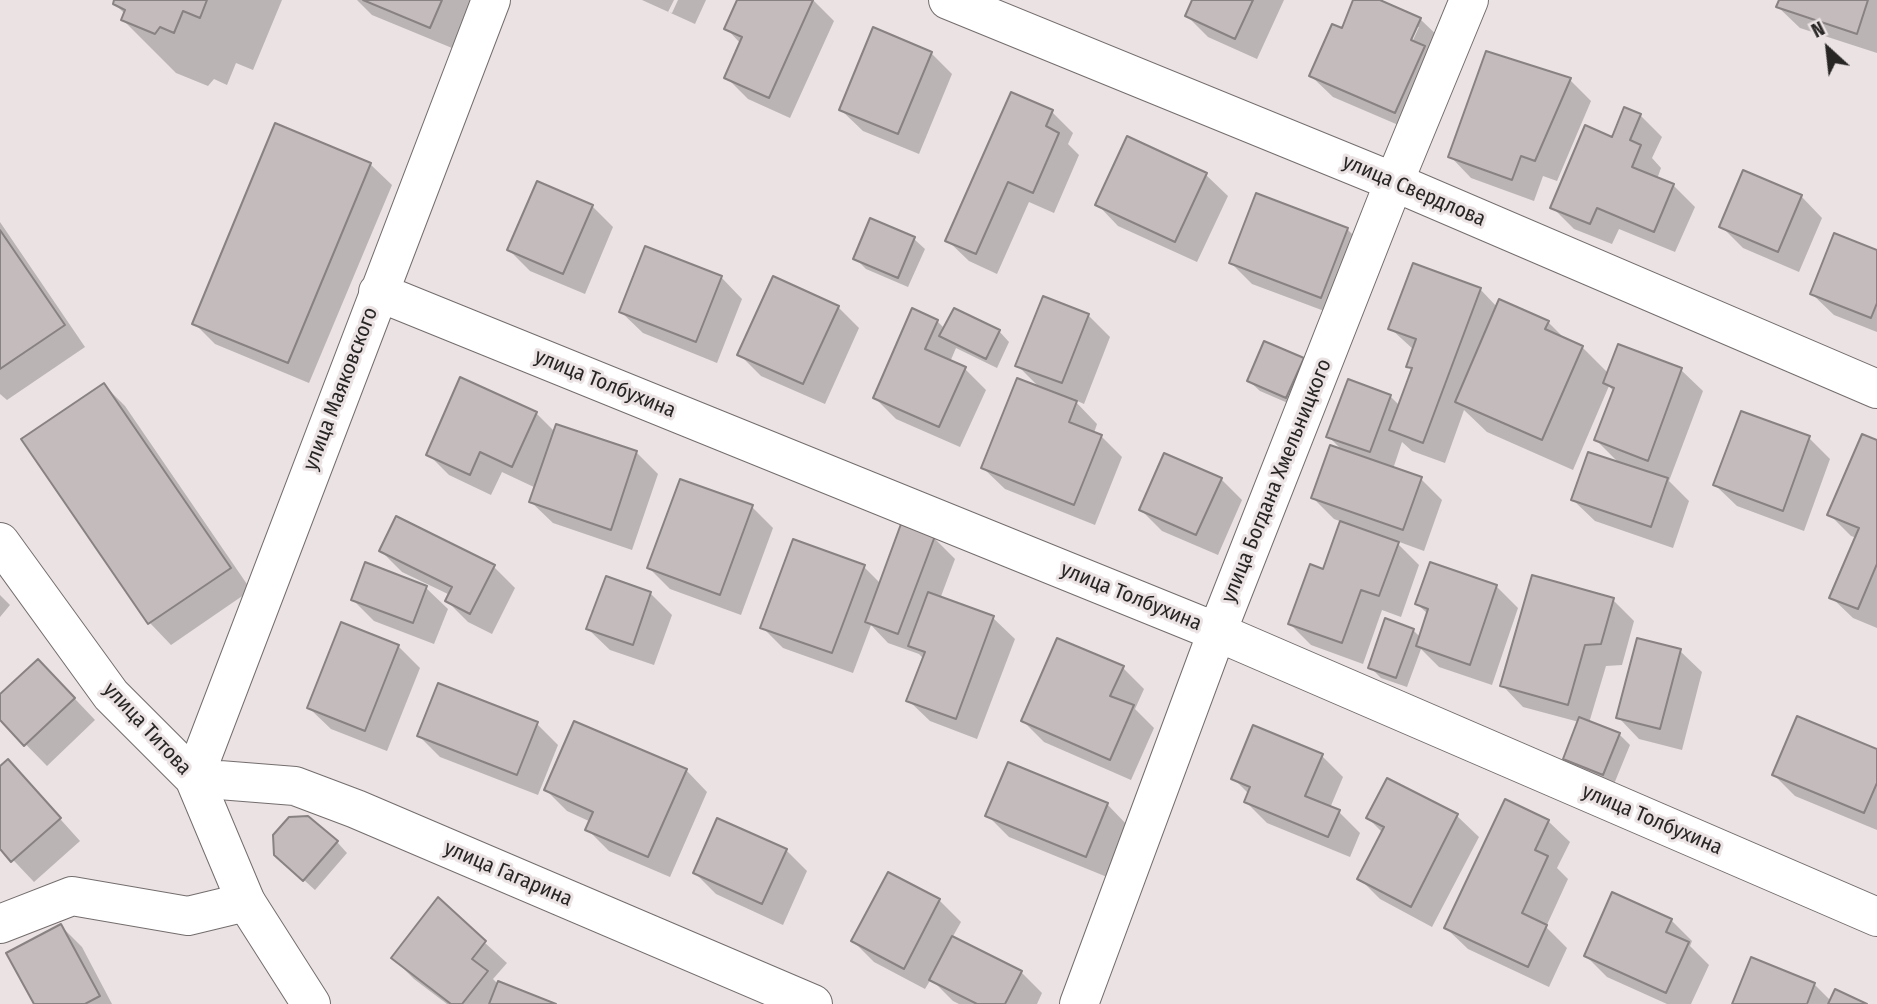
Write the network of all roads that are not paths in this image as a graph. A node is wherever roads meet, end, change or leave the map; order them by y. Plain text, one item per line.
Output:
1 (491, 0) edge
2 (948, 0) edge
3 (1469, 0) edge
4 (1394, 182) junction
5 (378, 292) junction
6 (1877, 389) edge
7 (0, 542) edge
8 (1217, 632) junction
9 (194, 778) junction
10 (246, 902) junction
11 (1877, 917) edge
12 (0, 924) edge
13 (311, 1004) edge
14 (813, 1004) edge
15 (1079, 1004) edge

1 - 5 street, улица Маяковского
2 - 4 street, улица Свердлова
3 - 4 street, улица Богдана Хмельницкого
4 - 6 street, улица Свердлова
4 - 8 street, улица Богдана Хмельницкого
5 - 8 street, улица Толбухина
5 - 9 street, улица Маяковского
7 - 9 street, улица Титова
8 - 11 street, улица Толбухина
8 - 15 street, улица Богдана Хмельницкого
9 - 10 street, улица Титова
9 - 14 street, улица Гагарина
10 - 12 street
10 - 13 street, улица Титова

